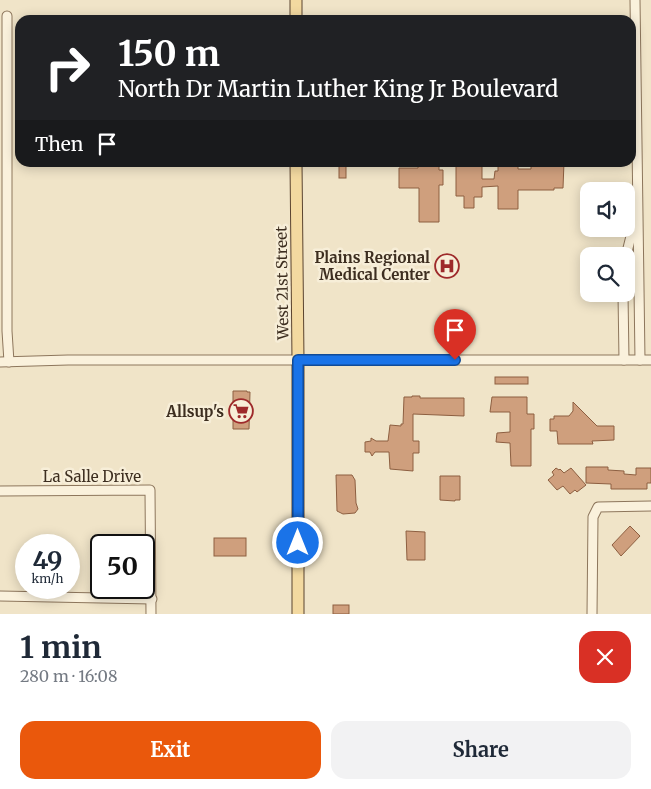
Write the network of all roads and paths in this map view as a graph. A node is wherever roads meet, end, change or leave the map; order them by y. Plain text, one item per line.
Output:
1 (296, 0) edge
2 (635, 0) edge
3 (296, 15) edge
4 (635, 15) edge
5 (7, 16) dead end
6 (636, 70) edge
7 (296, 167) edge
8 (638, 211) junction
9 (628, 247) edge
10 (623, 302) edge
11 (298, 360) junction
12 (624, 360) junction
13 (640, 360) junction
14 (651, 360) edge
15 (4, 362) edge
16 (0, 491) edge
17 (651, 506) edge
18 (151, 534) edge
19 (0, 596) edge
20 (90, 598) edge
21 (152, 599) edge
22 (151, 614) edge
23 (298, 614) edge
24 (592, 614) edge

1 - 3 main road
2 - 4 street
5 - 15 street
6 - 8 street
7 - 11 main road, West 21st Street
8 - 9 street
8 - 13 street
10 - 12 street
11 - 12 street
11 - 15 street
11 - 23 main road, West 21st Street
12 - 13 street
13 - 14 street
16 - 18 street, La Salle Drive
17 - 24 street
19 - 20 street
21 - 22 street, La Salle Drive

